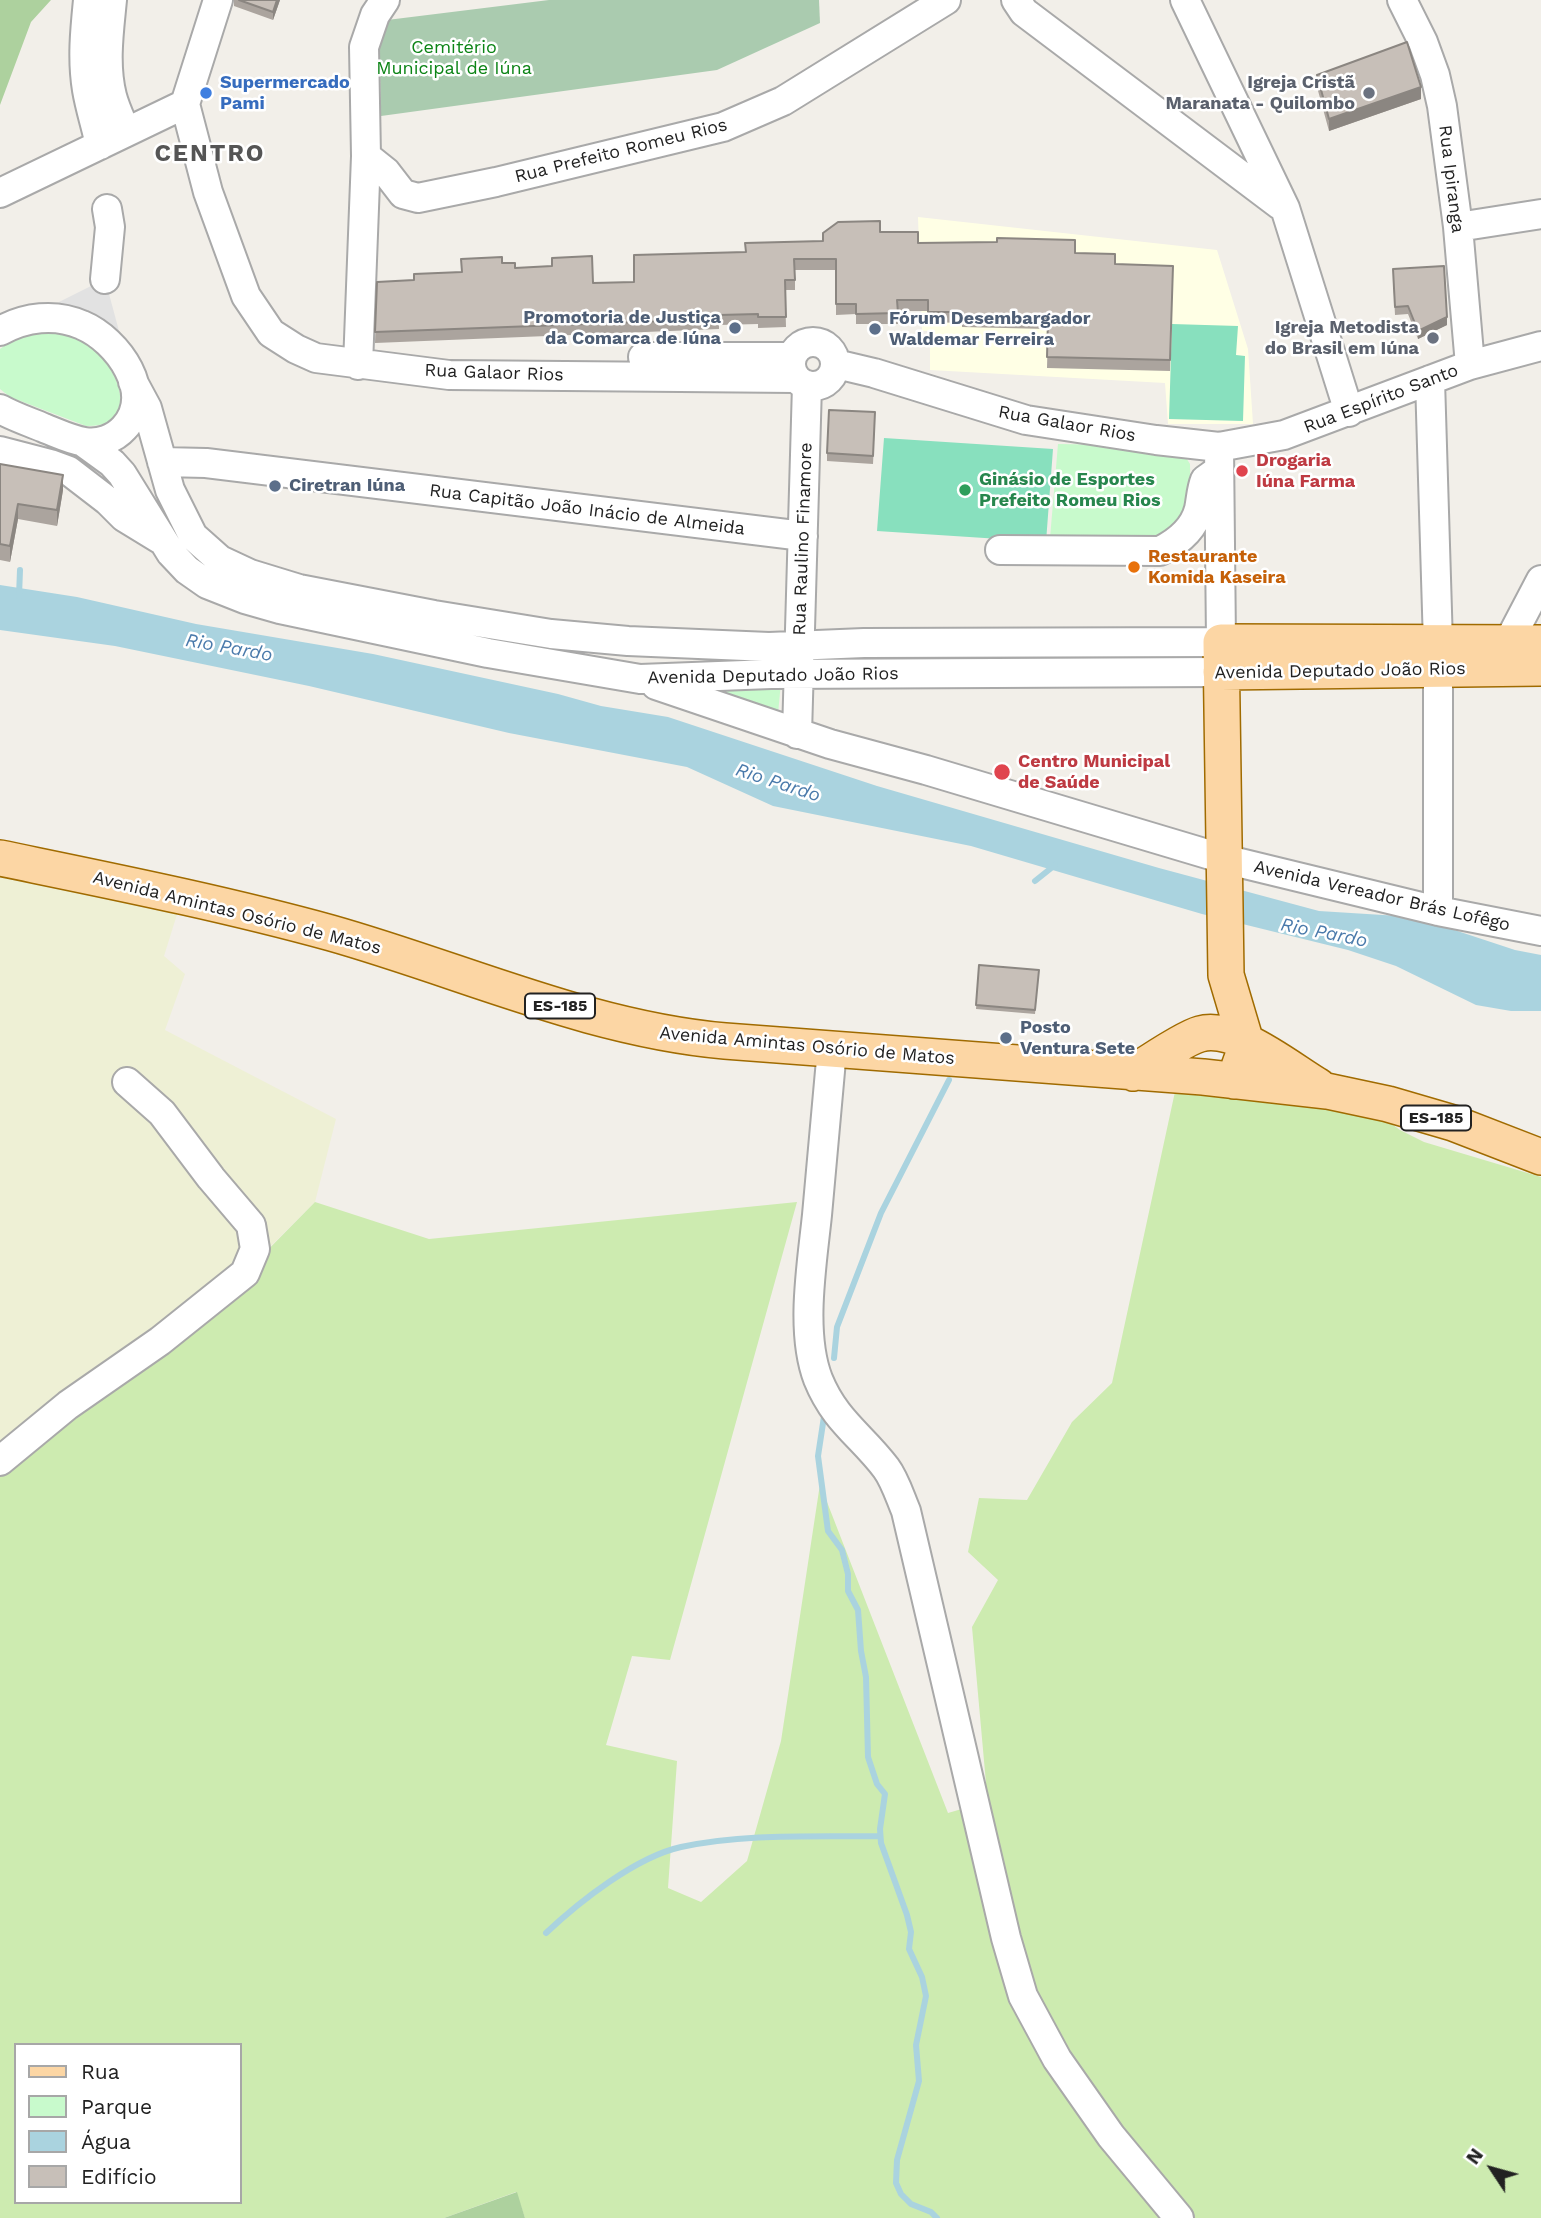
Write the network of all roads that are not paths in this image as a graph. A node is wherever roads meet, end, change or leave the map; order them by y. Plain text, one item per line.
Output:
1 (88, 0) edge
2 (112, 0) edge
3 (218, 0) edge
4 (384, 0) edge
5 (400, 0) edge
6 (946, 0) edge
7 (1016, 0) edge
8 (1185, 0) edge
9 (1402, 0) edge
10 (185, 104) junction
11 (126, 132) junction
12 (100, 145) junction
13 (366, 156) junction
14 (0, 193) edge
15 (1285, 208) junction
16 (107, 209) dead end
17 (1541, 214) edge
18 (1458, 227) junction
19 (104, 279) dead end
20 (0, 331) edge
21 (1541, 346) edge
22 (836, 364) junction
23 (358, 365) junction
24 (1470, 365) junction
25 (798, 373) junction
26 (1430, 380) junction
27 (133, 382) junction
28 (0, 409) edge
29 (1349, 412) junction
30 (83, 442) junction
31 (0, 451) edge
32 (1220, 458) junction
33 (162, 462) junction
34 (803, 536) junction
35 (162, 540) junction
36 (1000, 550) dead end
37 (1541, 580) edge
38 (1525, 643) edge
39 (799, 646) junction
40 (1221, 657) junction
41 (1438, 657) junction
42 (1541, 668) edge
43 (800, 674) junction
44 (640, 679) junction
45 (797, 734) junction
46 (0, 858) edge
47 (1224, 870) junction
48 (1438, 911) junction
49 (1541, 931) edge
50 (1226, 970) junction
51 (1201, 1034) junction
52 (1245, 1039) junction
53 (832, 1049) junction
54 (1133, 1073) junction
55 (1218, 1079) junction
56 (127, 1082) dead end
57 (1327, 1091) junction
58 (1541, 1157) edge
59 (0, 1461) edge
60 (1179, 2218) edge

1 - 12 street
2 - 11 street
3 - 10 street
4 - 5 street
4 - 13 street
6 - 13 street, Rua Prefeito Romeu Rios
7 - 15 street
8 - 15 street
9 - 18 street, Rua Ipiranga
10 - 11 street
10 - 23 street, Rua Galaor Rios
11 - 12 street
12 - 14 street
13 - 23 street
15 - 29 street
16 - 19 street
17 - 18 street
18 - 24 street, Rua Ipiranga
20 - 27 street, Avenida Deputado João Rios
21 - 24 street, Rua Espírito Santo
22 - 25 street, Rua Galaor Rios
22 - 25 street, Rua Galaor Rios
22 - 32 street, Rua Galaor Rios
23 - 25 street, Rua Galaor Rios
24 - 26 street, Rua Espírito Santo
25 - 34 street, Rua Raulino Finamore
26 - 29 street, Rua Espírito Santo
26 - 41 street
27 - 30 street
27 - 33 street, Avenida Deputado João Rios
28 - 30 street, Avenida Deputado João Rios
29 - 32 street, Rua Espírito Santo
30 - 35 street, Avenida Deputado João Rios
31 - 35 street
32 - 36 street
32 - 40 street
33 - 34 street, Rua Capitão João Inácio de Almeida
33 - 39 street, Avenida Deputado João Rios
34 - 39 street, Rua Raulino Finamore
35 - 44 street, Avenida Deputado João Rios
37 - 38 street
38 - 41 main road, Avenida Deputado João Rios
39 - 40 street, Avenida Deputado João Rios
39 - 43 street, Rua Raulino Finamore
40 - 41 main road, Avenida Deputado João Rios
40 - 43 street, Avenida Deputado João Rios
40 - 47 main road
41 - 42 main road, Avenida Deputado João Rios
41 - 48 street
43 - 44 street, Avenida Deputado João Rios
43 - 45 street, Rua Raulino Finamore
44 - 45 street, Avenida Vereador Brás Lofêgo
45 - 47 street, Avenida Vereador Brás Lofêgo
46 - 53 main road, Avenida Amintas Osório de Matos / ES-185
47 - 48 street, Avenida Vereador Brás Lofêgo
47 - 50 main road
48 - 49 street, Avenida Vereador Brás Lofêgo
50 - 51 main road
50 - 52 main road
51 - 52 main road
51 - 54 main road
51 - 55 main road
52 - 55 main road
52 - 57 main road
53 - 54 main road, Avenida Amintas Osório de Matos / ES-185
53 - 60 street
54 - 55 main road, ES-185
55 - 57 main road, ES-185
56 - 59 street
57 - 58 main road, ES-185

